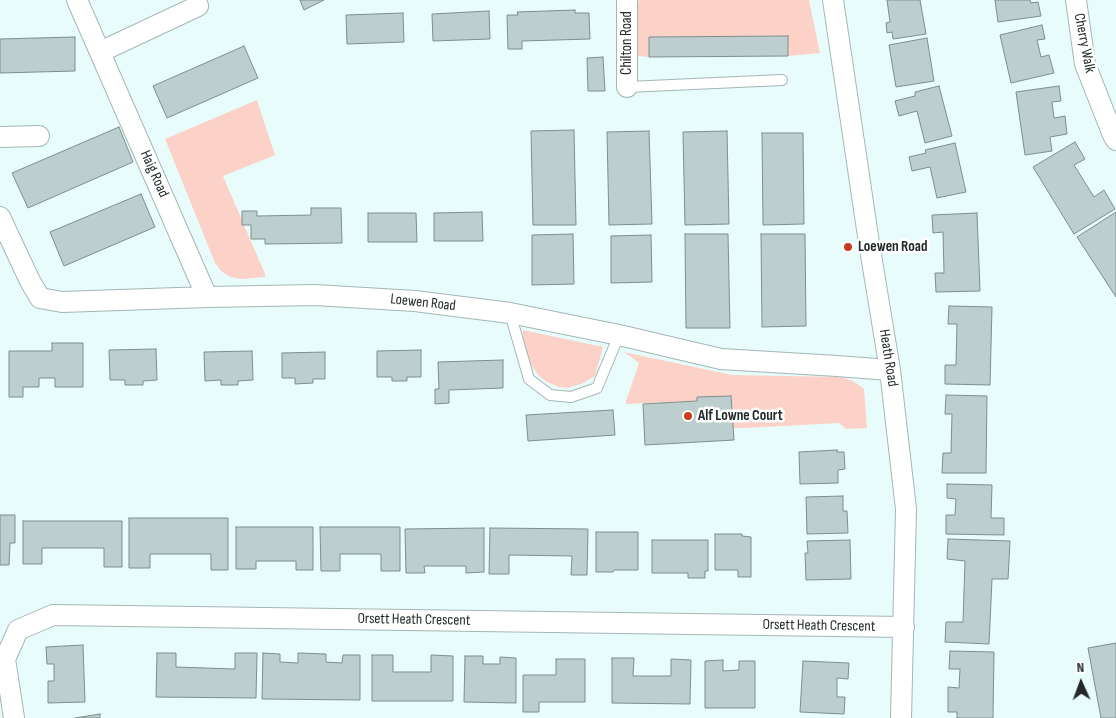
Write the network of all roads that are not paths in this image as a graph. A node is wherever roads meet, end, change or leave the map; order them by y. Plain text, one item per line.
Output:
1 (77, 0) edge
2 (628, 0) edge
3 (833, 0) edge
4 (1076, 0) edge
5 (198, 6) dead end
6 (100, 52) junction
7 (782, 80) dead end
8 (627, 87) joint
9 (39, 136) dead end
10 (0, 138) edge
11 (1116, 140) edge
12 (0, 218) edge
13 (207, 297) junction
14 (510, 313) junction
15 (619, 335) junction
16 (890, 370) junction
17 (904, 627) junction
18 (14, 718) edge
19 (901, 718) edge

1 - 6 street, Haig Road
2 - 8 street, Chilton Road
3 - 16 street, Heath Road
4 - 11 street, Cherry Walk
5 - 6 street
6 - 13 street, Haig Road
7 - 8 lane
9 - 10 street
12 - 13 street, Loewen Road
13 - 14 street, Loewen Road
14 - 15 street, Loewen Road
14 - 15 lane
15 - 16 street, Loewen Road
16 - 17 street, Heath Road
17 - 18 street, Orsett Heath Crescent
17 - 19 street, Heath Road

